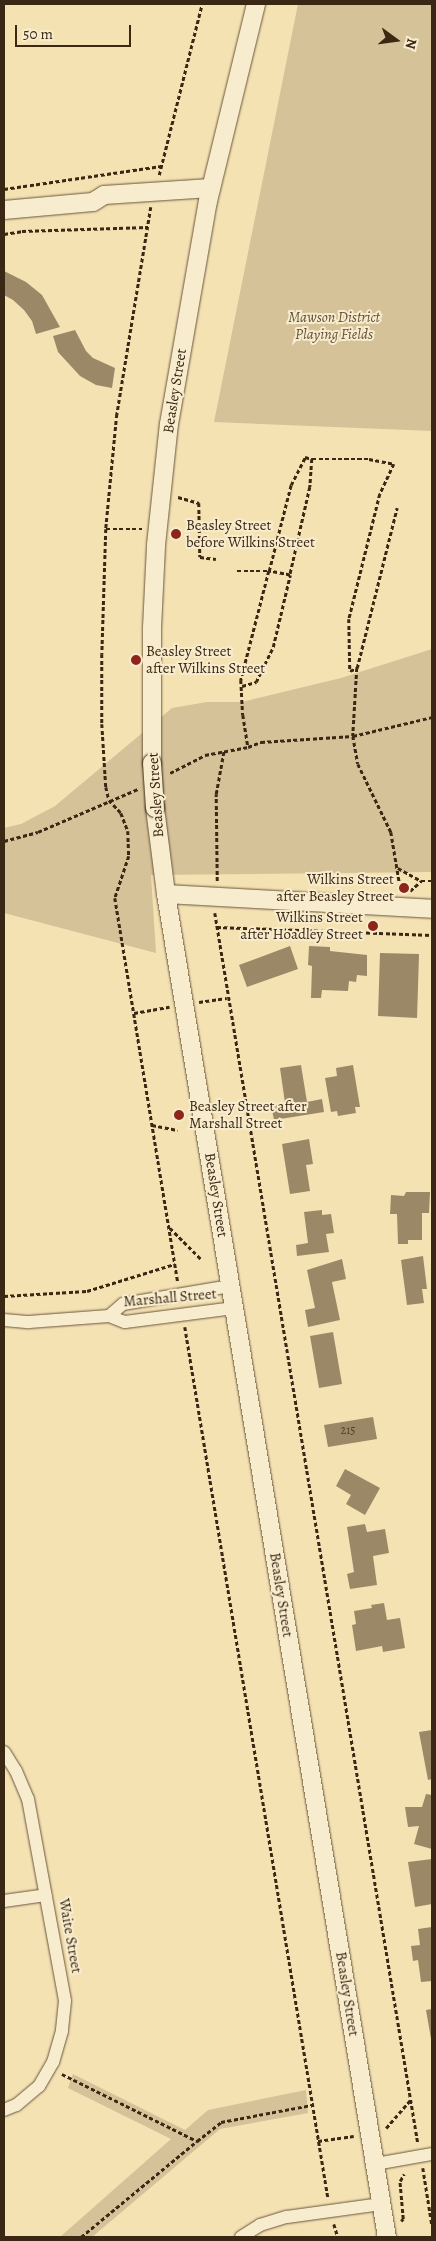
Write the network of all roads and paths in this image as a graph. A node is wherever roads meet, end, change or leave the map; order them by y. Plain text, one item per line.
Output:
1 (256, 4) edge
2 (161, 166) dead end
3 (4, 190) edge
4 (210, 194) junction
5 (4, 210) edge
6 (148, 227) dead end
7 (4, 234) edge
8 (312, 459) junction
9 (397, 508) dead end
10 (237, 571) dead end
11 (269, 571) junction
12 (290, 575) junction
13 (357, 668) junction
14 (242, 686) junction
15 (432, 717) edge
16 (353, 736) junction
17 (248, 747) junction
18 (224, 750) junction
19 (166, 775) dead end
20 (142, 787) dead end
21 (4, 841) edge
22 (398, 868) junction
23 (421, 881) junction
24 (432, 881) edge
25 (166, 894) junction
26 (213, 897) junction
27 (432, 909) edge
28 (217, 927) junction
29 (432, 936) edge
30 (152, 1125) dead end
31 (178, 1130) dead end
32 (169, 1227) dead end
33 (201, 1260) dead end
34 (175, 1264) dead end
35 (231, 1286) junction
36 (4, 1296) edge
37 (234, 1308) junction
38 (109, 1316) junction
39 (4, 1320) edge
40 (4, 1752) edge
41 (46, 1895) junction
42 (4, 1901) edge
43 (49, 2068) junction
44 (312, 2106) dead end
45 (4, 2110) edge
46 (197, 2141) junction
47 (425, 2159) edge
48 (375, 2164) junction
49 (381, 2204) junction
50 (432, 2225) edge
51 (386, 2235) edge
52 (81, 2237) edge
53 (240, 2237) edge

1 - 4 main road, Beasley Street
2 - 3 path
4 - 5 main road
4 - 25 main road, Beasley Street, bridge
6 - 7 path
8 - 11 path
8 - 12 path
8 - 13 path
9 - 13 path
10 - 11 path
11 - 12 path
11 - 14 path
12 - 14 path
13 - 16 path
14 - 17 path
15 - 16 path
16 - 17 path
16 - 22 path
17 - 18 path
18 - 19 path
18 - 26 path
20 - 21 path
22 - 23 path
22 - 23 path
23 - 24 path
25 - 26 main road
25 - 35 main road, Beasley Street
26 - 27 main road
26 - 28 path
28 - 29 path
28 - 47 path
30 - 31 path
32 - 33 path
34 - 36 path
35 - 37 main road, Beasley Street
35 - 38 street, Marshall Street
37 - 38 street, Marshall Street
37 - 48 main road, Beasley Street
38 - 39 street, Marshall Street
40 - 41 street, Waite Street
41 - 42 street
41 - 43 street, Waite Street
43 - 45 street, Waite Street
43 - 46 path
44 - 46 path
46 - 52 path
47 - 48 street
47 - 50 path
47 - 51 path
48 - 49 main road, Beasley Street
49 - 51 main road, Beasley Street
49 - 53 street

